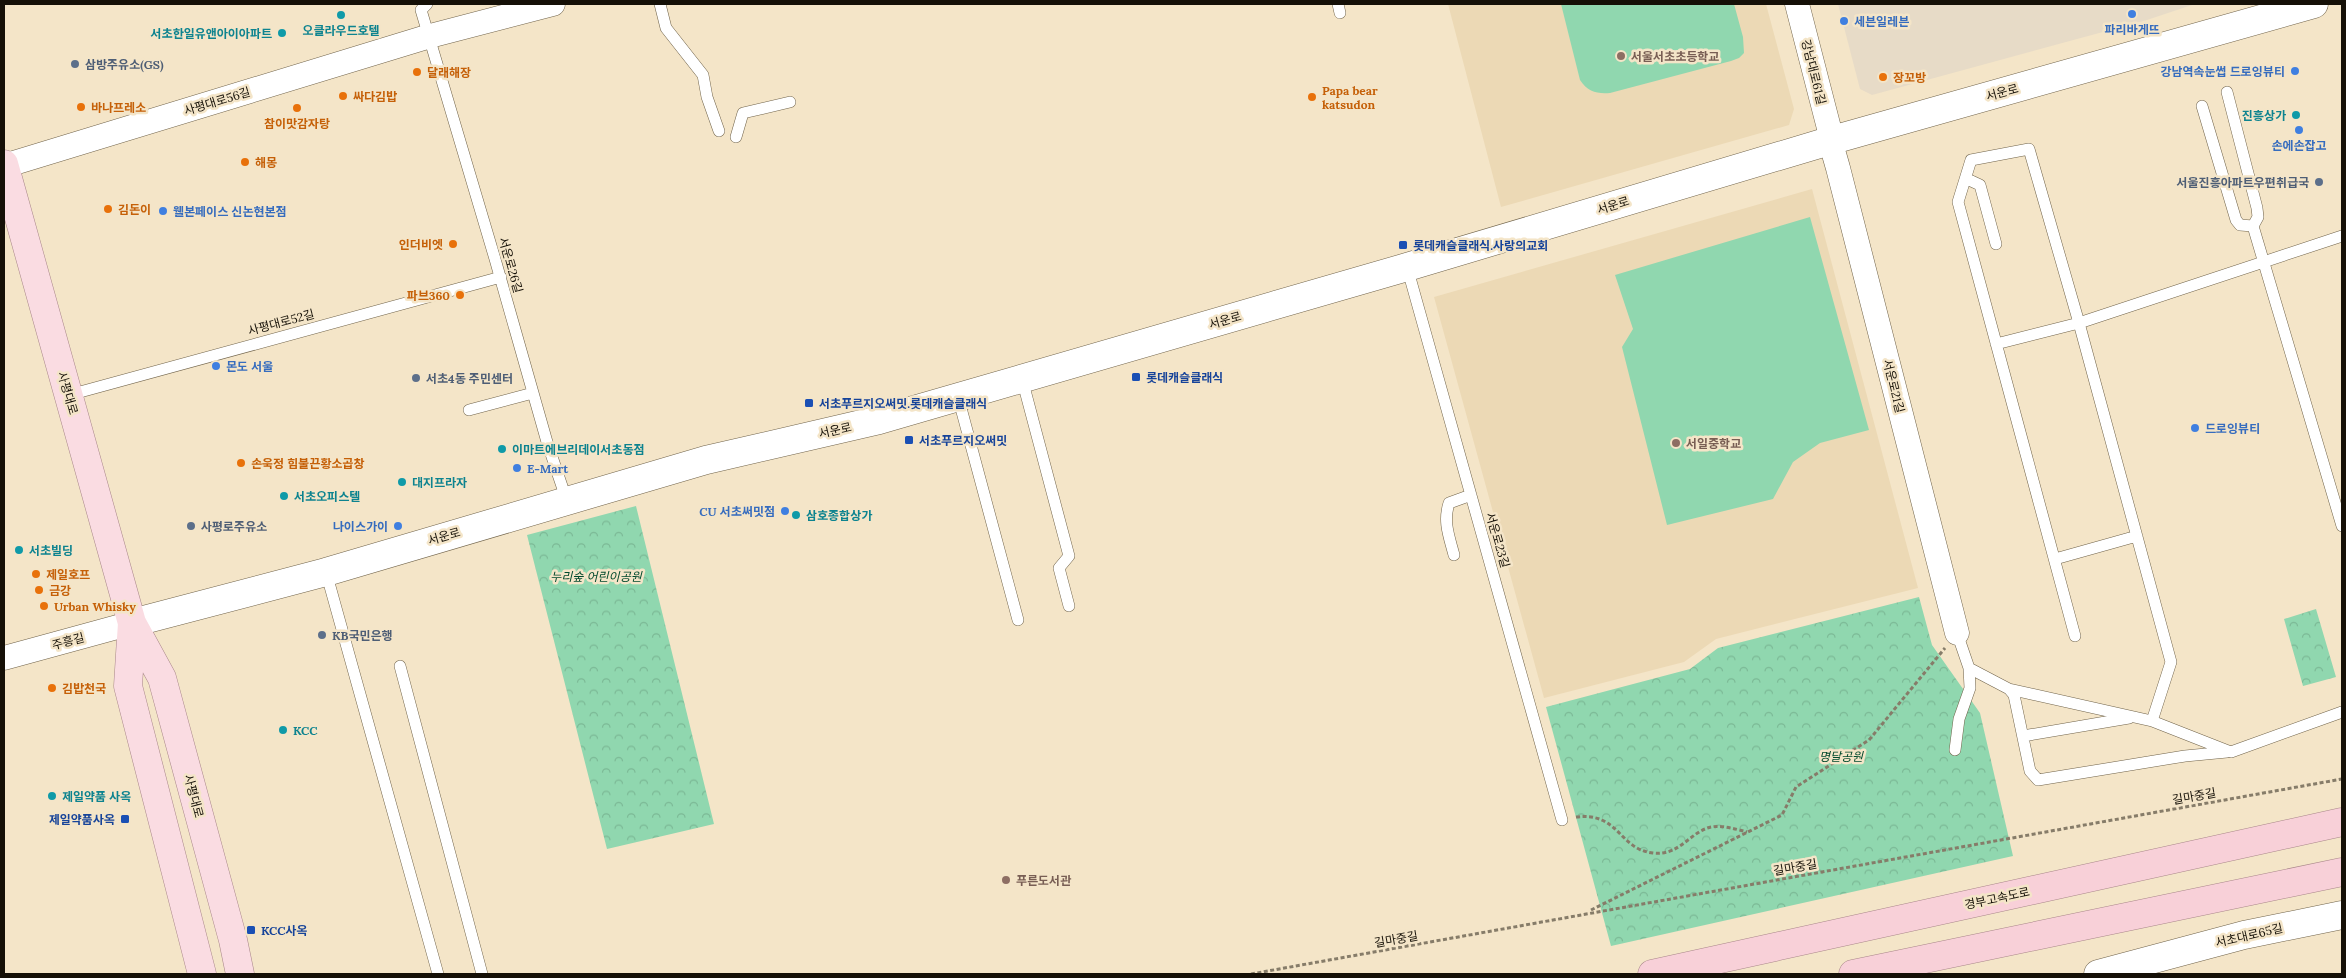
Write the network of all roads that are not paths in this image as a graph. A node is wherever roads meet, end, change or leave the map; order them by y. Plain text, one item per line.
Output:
1 (427, 4) edge
2 (553, 4) edge
3 (660, 4) edge
4 (1797, 4) edge
5 (2314, 4) edge
6 (430, 36) junction
7 (2227, 92) dead end
8 (790, 102) dead end
9 (2202, 106) dead end
10 (719, 131) dead end
11 (736, 137) dead end
12 (1830, 140) junction
13 (4, 165) edge
14 (1967, 179) junction
15 (2253, 226) junction
16 (2342, 236) edge
17 (1996, 244) dead end
18 (2264, 261) junction
19 (1407, 267) junction
20 (500, 277) junction
21 (2079, 324) junction
22 (1996, 344) junction
23 (1022, 379) junction
24 (534, 393) junction
25 (69, 395) junction
26 (958, 397) junction
27 (468, 410) dead end
28 (1471, 495) junction
29 (567, 501) junction
30 (2342, 526) edge
31 (2137, 536) junction
32 (1454, 554) dead end
33 (2055, 559) junction
34 (326, 572) junction
35 (1069, 606) dead end
36 (1018, 620) dead end
37 (132, 623) junction
38 (1957, 633) joint
39 (2075, 636) dead end
40 (4, 658) edge
41 (400, 666) dead end
42 (1969, 668) junction
43 (2008, 690) junction
44 (2342, 712) edge
45 (2135, 717) junction
46 (2152, 721) junction
47 (2022, 736) junction
48 (1955, 750) dead end
49 (2231, 752) junction
50 (1562, 820) road end
51 (2342, 822) edge
52 (2342, 872) edge
53 (2342, 915) edge
54 (2153, 967) edge
55 (202, 974) edge
56 (240, 974) edge
57 (438, 974) edge
58 (482, 974) edge
59 (1652, 974) edge
60 (1853, 974) edge
61 (2100, 974) edge

1 - 6 lane, 서운로26길
2 - 6 street, 사평대로56길
3 - 10 lane
4 - 12 street, 강남대로61길
5 - 12 street, 서운로
6 - 13 street, 사평대로56길
6 - 20 lane, 서운로26길
7 - 15 lane
8 - 11 lane
9 - 15 lane
12 - 19 street, 서운로
12 - 38 street, 서운로21길
13 - 25 main road, 사평대로
14 - 17 lane
14 - 21 lane
14 - 22 lane
15 - 18 lane
16 - 18 lane
18 - 21 lane
18 - 30 lane
19 - 23 street, 서운로
19 - 28 lane, 서운로23길
20 - 24 lane, 서운로26길
20 - 25 lane, 사평대로52길
21 - 22 lane
21 - 31 lane
22 - 33 lane
23 - 26 street, 서운로
23 - 35 lane
24 - 27 lane
24 - 29 lane, 서운로26길
25 - 37 main road, 사평대로
26 - 29 street, 서운로
26 - 36 lane
28 - 32 lane
28 - 50 lane, 서운로23길
29 - 34 street, 서운로
31 - 33 lane
31 - 46 lane
33 - 39 lane
34 - 37 street, 서운로
34 - 57 lane
37 - 40 street, 주흥길
37 - 55 main road, 사평대로
37 - 56 main road, 사평대로
38 - 42 lane
41 - 58 lane
42 - 43 lane
42 - 48 lane
43 - 45 lane
43 - 47 lane
44 - 49 lane
45 - 46 lane
45 - 47 lane
46 - 49 lane
47 - 49 lane
51 - 59 highway, 경부고속도로
52 - 60 highway
53 - 54 street, 서초대로65길
54 - 61 street, 서초대로65길

